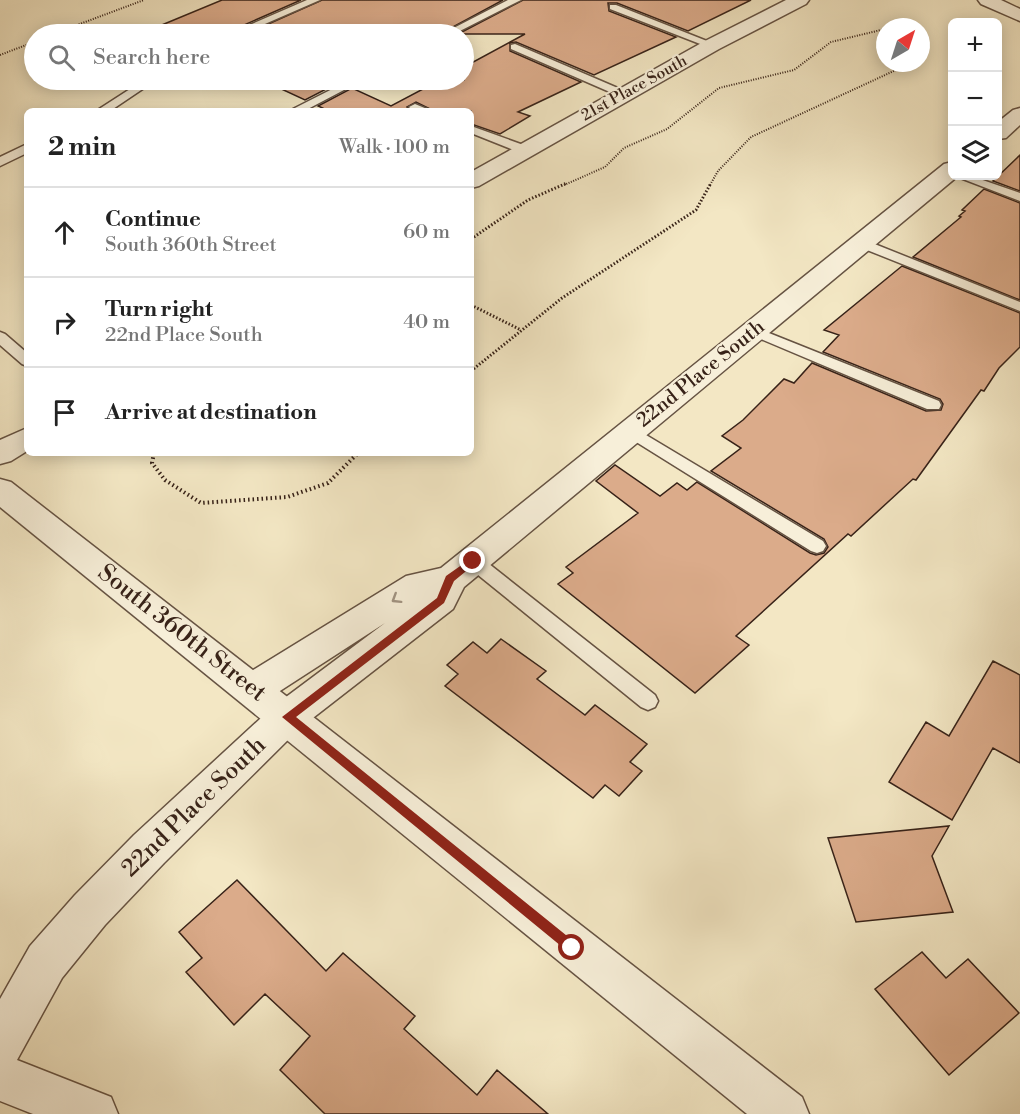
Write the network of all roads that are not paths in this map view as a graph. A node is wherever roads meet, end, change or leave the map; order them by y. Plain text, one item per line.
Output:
1 (315, 0) edge
2 (516, 0) edge
3 (987, 0) edge
4 (794, 1) edge
5 (613, 7) dead end
6 (1020, 16) edge
7 (258, 24) edge
8 (467, 24) edge
9 (712, 45) junction
10 (515, 47) dead end
11 (137, 90) edge
12 (338, 90) edge
13 (623, 94) junction
14 (113, 108) edge
15 (301, 108) edge
16 (1020, 114) edge
17 (474, 130) edge
18 (1002, 130) edge
19 (24, 150) edge
20 (525, 150) junction
21 (0, 162) edge
22 (948, 177) edge
23 (474, 179) edge
24 (975, 180) edge
25 (1020, 197) edge
26 (862, 243) junction
27 (1020, 306) edge
28 (754, 331) junction
29 (0, 337) edge
30 (24, 358) edge
31 (933, 405) dead end
32 (631, 431) junction
33 (24, 440) edge
34 (0, 454) edge
35 (0, 490) edge
36 (817, 546) dead end
37 (461, 570) junction
38 (253, 689) junction
39 (648, 701) dead end
40 (287, 717) junction
41 (0, 1044) edge
42 (0, 1077) edge
43 (94, 1114) edge
44 (785, 1114) edge

1 - 7 lane
2 - 8 lane
3 - 6 street
4 - 9 street, 21st Place South
5 - 9 lane
9 - 13 street, 21st Place South
10 - 13 lane
11 - 14 lane
12 - 15 lane
13 - 20 street, 21st Place South
16 - 18 street
17 - 20 lane
19 - 21 lane
20 - 23 street, 21st Place South
22 - 26 street, 22nd Place South
24 - 25 lane
26 - 27 lane
26 - 28 street, 22nd Place South
28 - 31 lane
28 - 32 street, 22nd Place South
29 - 30 lane
32 - 36 lane
32 - 37 street, 22nd Place South
33 - 34 street
35 - 38 street, South 360th Street
37 -> 38 street, 22nd Place South
37 - 39 lane
37 - 40 street, 22nd Place South
38 - 40 street, South 360th Street
40 - 41 street, 22nd Place South
40 - 44 street, South 360th Street
42 - 43 street

